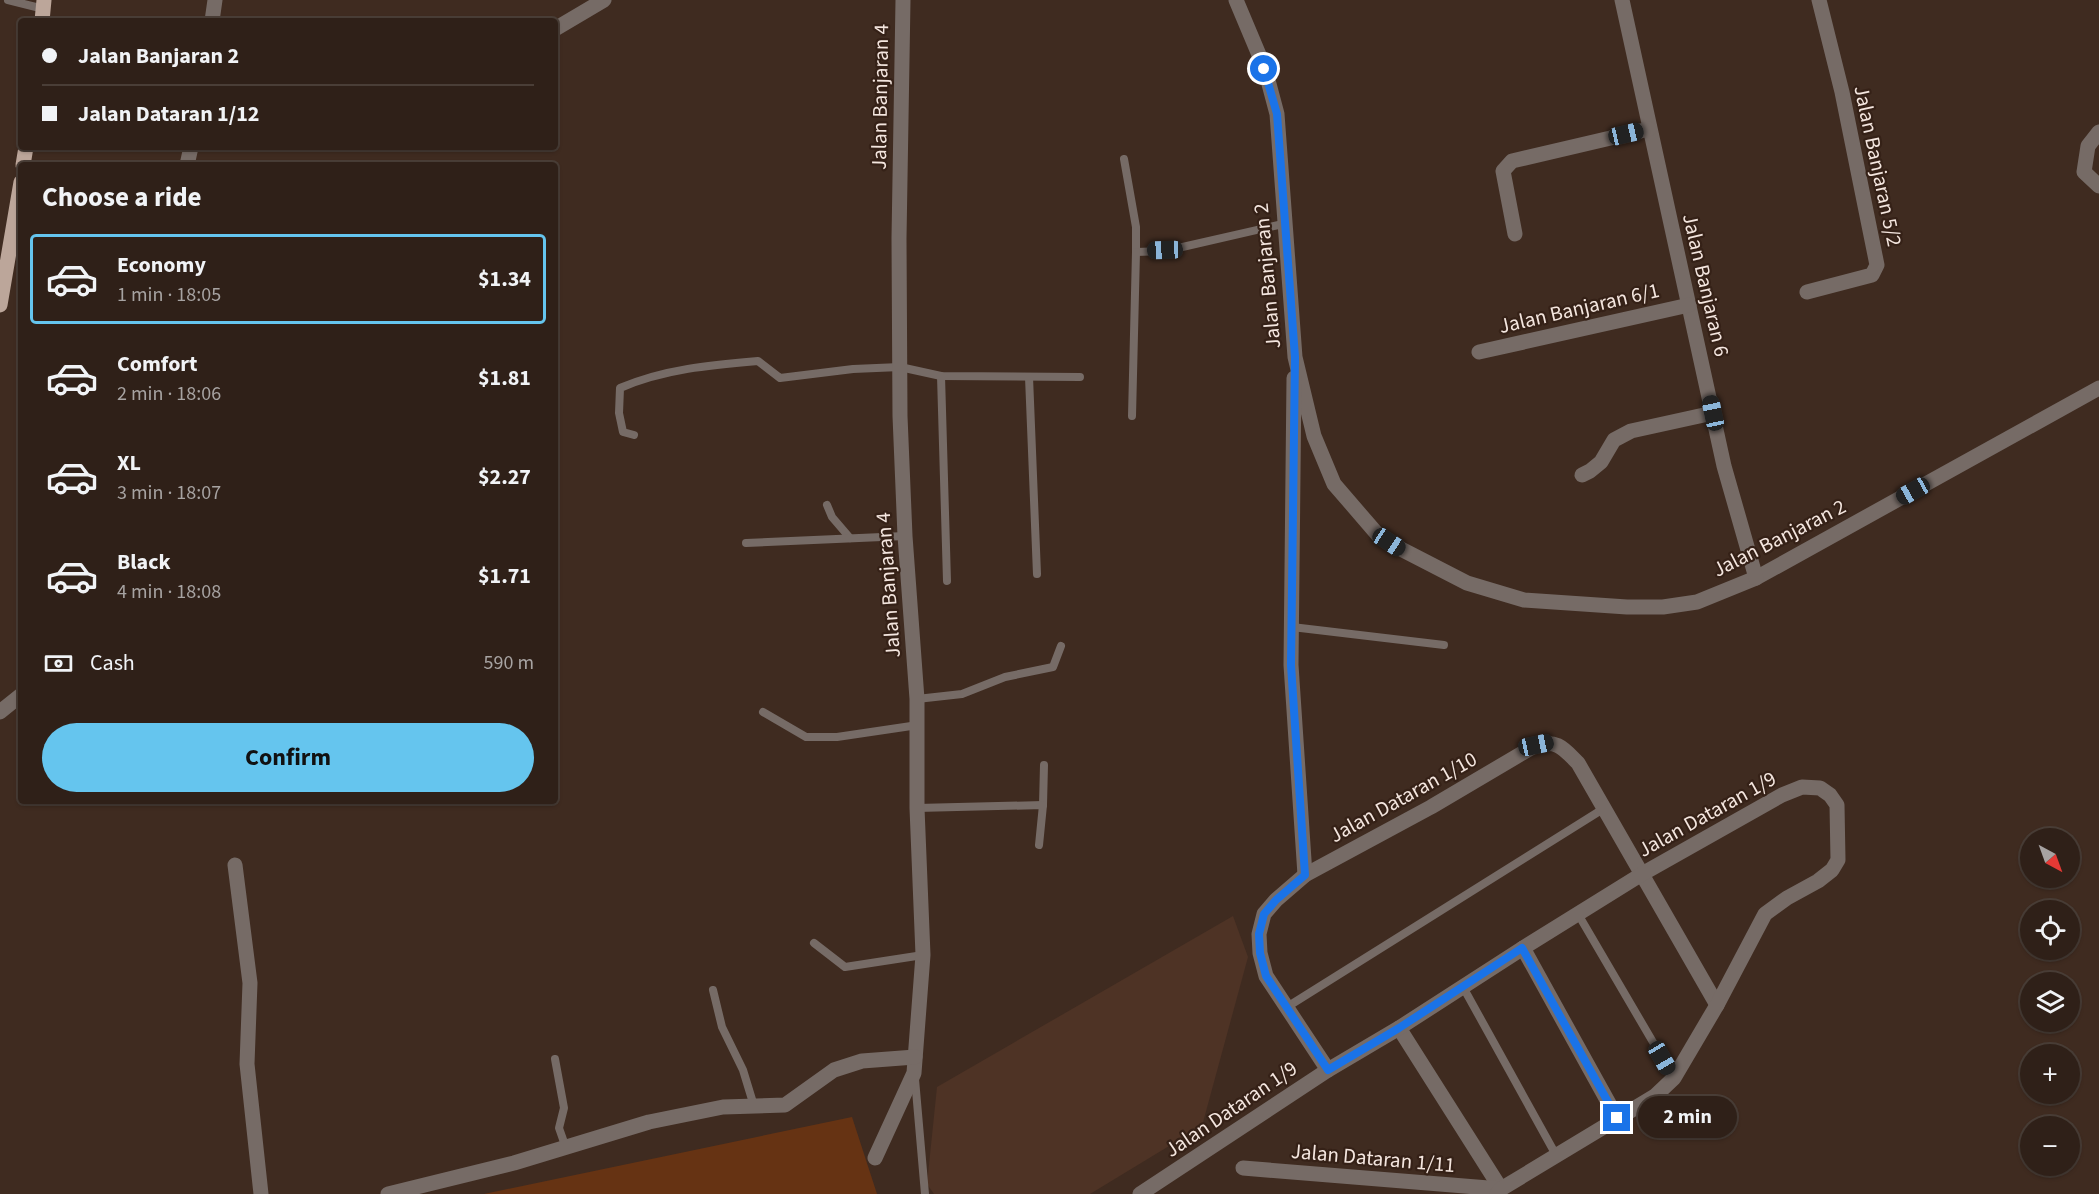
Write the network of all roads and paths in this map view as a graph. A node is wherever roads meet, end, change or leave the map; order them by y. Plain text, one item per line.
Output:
1 (8, 0) edge
2 (215, 0) edge
3 (604, 0) edge
4 (903, 0) edge
5 (1236, 0) edge
6 (1622, 0) edge
7 (1819, 0) edge
8 (43, 10) edge
9 (212, 18) edge
10 (558, 27) edge
11 (1649, 129) junction
12 (2099, 132) edge
13 (1124, 159) dead end
14 (2099, 186) edge
15 (18, 199) edge
16 (1283, 224) junction
17 (1515, 234) dead end
18 (1136, 252) junction
19 (1807, 292) dead end
20 (0, 304) edge
21 (1689, 305) junction
22 (1479, 352) dead end
23 (1295, 357) junction
24 (900, 367) junction
25 (940, 376) junction
26 (1029, 377) junction
27 (1080, 377) dead end
28 (2099, 388) edge
29 (1713, 413) junction
30 (1132, 416) dead end
31 (634, 435) dead end
32 (1582, 475) dead end
33 (827, 505) dead end
34 (905, 536) junction
35 (850, 538) junction
36 (746, 543) dead end
37 (1037, 574) dead end
38 (1756, 578) junction
39 (947, 581) dead end
40 (1292, 627) junction
41 (1444, 645) dead end
42 (1061, 646) dead end
43 (18, 697) edge
44 (917, 699) junction
45 (0, 712) edge
46 (763, 712) dead end
47 (918, 725) junction
48 (1044, 765) dead end
49 (1043, 805) junction
50 (917, 808) junction
51 (1603, 809) junction
52 (1039, 844) dead end
53 (235, 865) dead end
54 (1642, 874) junction
55 (1305, 875) junction
56 (1578, 914) junction
57 (814, 943) dead end
58 (1522, 948) junction
59 (923, 955) junction
60 (1463, 987) junction
61 (713, 990) dead end
62 (1717, 1005) junction
63 (1287, 1007) junction
64 (1399, 1028) junction
65 (915, 1057) junction
66 (555, 1059) dead end
67 (1328, 1070) junction
68 (914, 1073) junction
69 (1674, 1078) junction
70 (754, 1106) junction
71 (1617, 1118) junction
72 (566, 1148) junction
73 (1556, 1155) junction
74 (875, 1158) dead end
75 (1243, 1168) dead end
76 (1149, 1192) edge
77 (1499, 1192) edge
78 (261, 1194) edge
79 (388, 1194) edge
80 (925, 1194) edge

1 - 8 lane
2 - 9 street
3 - 10 street
4 - 24 street, Jalan Banjaran 4
5 - 16 street, Jalan Banjaran 2
6 - 11 street, Jalan Banjaran 6
7 - 19 street, Jalan Banjaran 5/2
11 - 17 street
11 - 21 street, Jalan Banjaran 6
12 - 14 street
13 - 18 lane
15 - 20 main road
16 - 18 lane
16 - 23 street, Jalan Banjaran 2
18 - 30 lane
21 - 22 street, Jalan Banjaran 6/1
21 - 29 street, Jalan Banjaran 6
23 - 38 street, Jalan Banjaran 2
23 - 40 street
24 - 25 lane
24 - 31 lane
24 - 34 street, Jalan Banjaran 4
25 - 26 lane
25 - 39 lane
26 - 27 lane
26 - 37 lane
28 - 38 street, Jalan Banjaran 2
29 - 32 street
29 - 38 street, Jalan Banjaran 6
33 - 35 lane
34 - 35 lane
34 - 44 street, Jalan Banjaran 4
35 - 36 lane
40 - 41 lane
40 - 55 street
42 - 44 lane
43 - 45 street
44 - 47 street, Jalan Banjaran 4
46 - 47 lane
47 - 50 street, Jalan Banjaran 4
48 - 49 lane
49 - 50 lane
49 - 52 lane
50 - 59 street, Jalan Banjaran 4
51 - 54 street, Jalan Dataran 1/10
51 - 55 street, Jalan Dataran 1/10
51 - 63 lane
53 - 78 street
54 - 56 street, Jalan Dataran 1/9
54 - 62 street, Jalan Dataran 1/10
54 - 62 street, Jalan Dataran 1/9
55 - 63 street, Jalan Dataran 1/10
56 - 58 street, Jalan Dataran 1/9
56 - 69 lane
57 - 59 lane
58 - 60 street, Jalan Dataran 1/9
58 - 71 street
59 - 65 street, Jalan Banjaran 4
60 - 64 street, Jalan Dataran 1/9
60 - 73 lane
61 - 70 lane
62 - 69 street, Jalan Dataran 1/9
63 - 67 street, Jalan Dataran 1/10
64 - 67 street, Jalan Dataran 1/9
64 - 77 street, Jalan Dataran 1/11
65 - 68 street, Jalan Banjaran 4
65 - 70 street
66 - 72 lane
67 - 76 street, Jalan Dataran 1/9
68 - 74 street, Jalan Banjaran 4
68 - 80 lane
69 - 71 street, Jalan Dataran 1/9
70 - 72 street
71 - 73 street, Jalan Dataran 1/9
72 - 79 street
73 - 77 street, Jalan Dataran 1/9
75 - 77 street, Jalan Dataran 1/11

